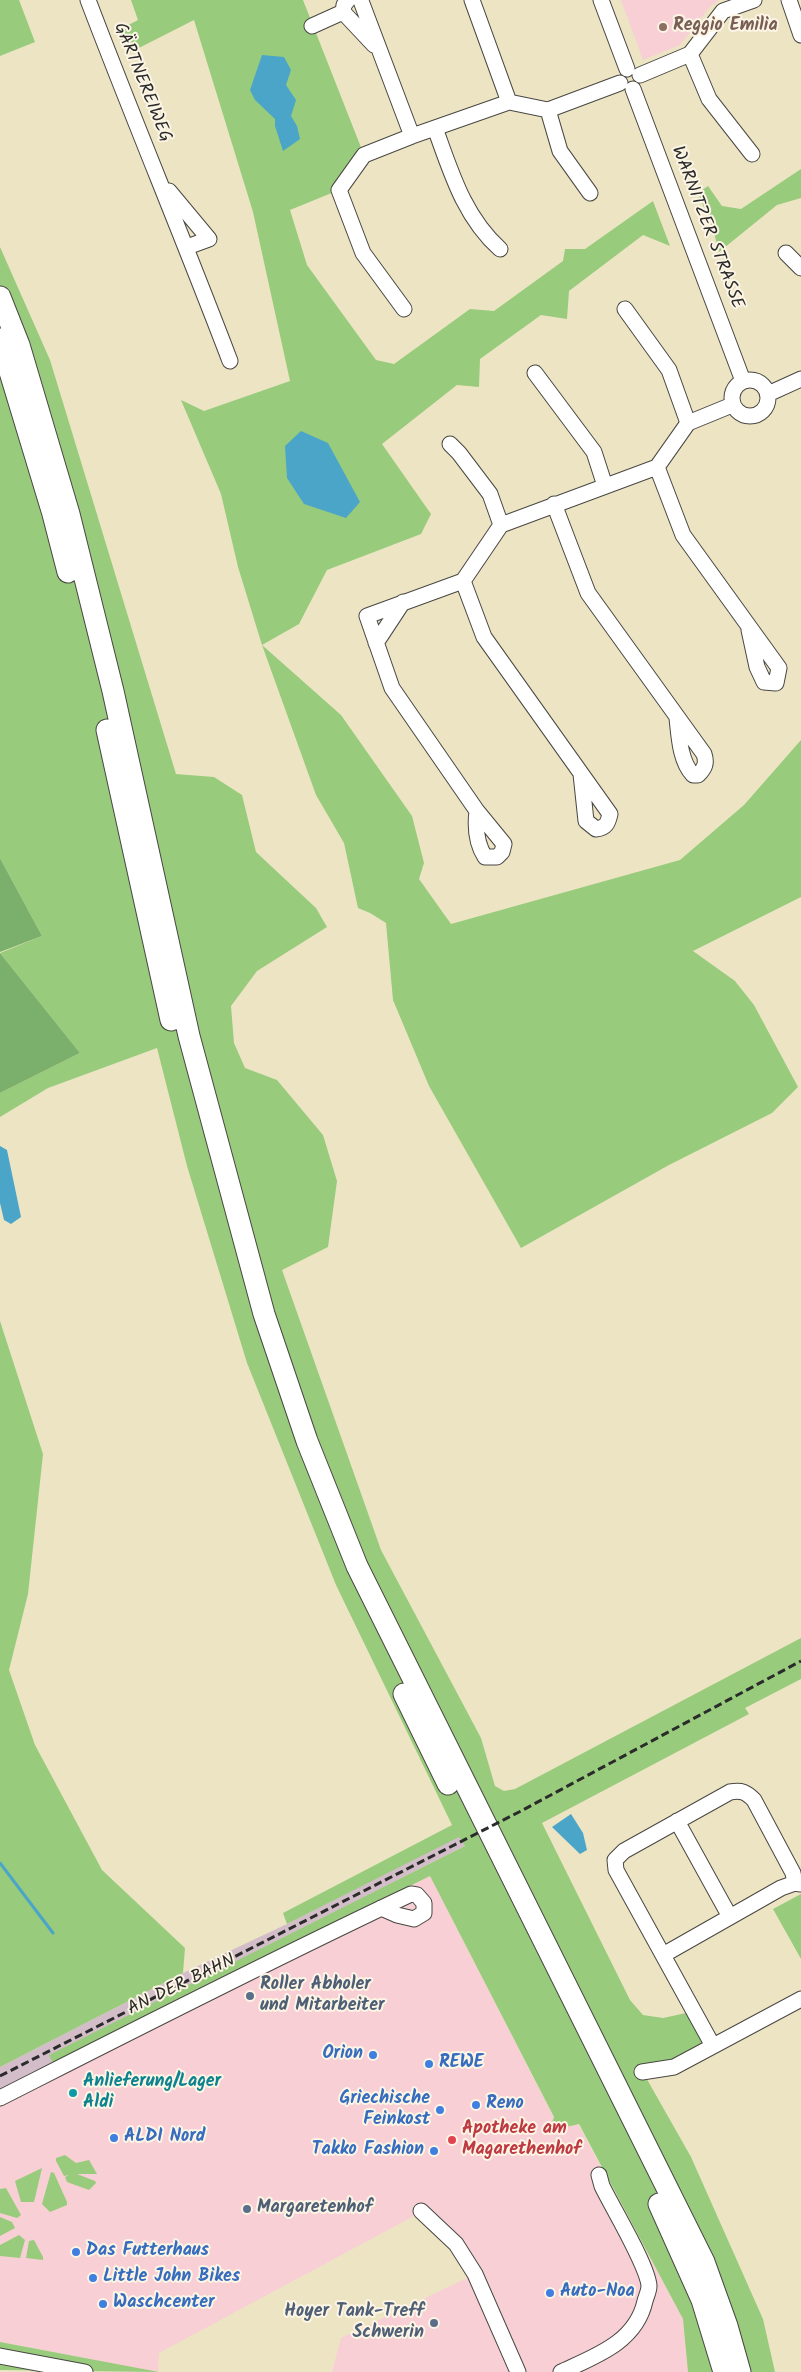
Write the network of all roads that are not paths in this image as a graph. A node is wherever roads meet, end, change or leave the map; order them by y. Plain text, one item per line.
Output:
1 (88, 0) edge
2 (601, 0) edge
3 (754, 0) edge
4 (789, 0) edge
5 (472, 1) edge
6 (355, 3) edge
7 (721, 6) edge
8 (312, 26) dead end
9 (801, 35) edge
10 (380, 51) junction
11 (690, 54) junction
12 (630, 79) junction
13 (509, 102) junction
14 (548, 110) junction
15 (435, 128) junction
16 (412, 136) junction
17 (752, 154) dead end
18 (160, 180) junction
19 (590, 193) dead end
20 (187, 247) junction
21 (500, 249) dead end
22 (786, 253) dead end
23 (801, 268) edge
24 (0, 297) edge
25 (404, 309) dead end
26 (625, 309) dead end
27 (0, 339) edge
28 (230, 360) dead end
29 (535, 373) dead end
30 (801, 379) edge
31 (743, 381) junction
32 (768, 394) junction
33 (732, 405) junction
34 (688, 423) junction
35 (450, 444) dead end
36 (657, 467) junction
37 (605, 486) junction
38 (554, 504) junction
39 (501, 525) junction
40 (463, 581) junction
41 (403, 602) junction
42 (749, 630) dead end
43 (376, 644) junction
44 (677, 718) dead end
45 (581, 774) dead end
46 (477, 811) dead end
47 (181, 1032) junction
48 (677, 1820) junction
49 (798, 1883) edge
50 (381, 1908) dead end
51 (730, 1917) junction
52 (662, 1955) junction
53 (801, 2000) edge
54 (713, 2046) junction
55 (642, 2072) dead end
56 (0, 2098) edge
57 (599, 2175) dead end
58 (421, 2211) dead end
59 (0, 2356) edge
60 (85, 2372) edge
61 (518, 2372) edge
62 (561, 2372) edge
63 (724, 2372) edge
64 (740, 2372) edge

1 - 18 street, GÄRTNEREIWEG
2 - 12 street, WARNITZER STRASSE
3 - 7 street
4 - 9 street
5 - 13 street
6 - 8 street
6 - 10 street
6 - 10 street
7 - 11 street
10 - 16 street
11 - 12 street
11 - 17 street
12 - 14 street
12 - 31 street, WARNITZER STRASSE
13 - 14 street
13 - 15 street
14 - 19 street
15 - 16 street
15 - 21 street
16 - 25 street
18 - 20 street, GÄRTNEREIWEG
18 - 20 street, GÄRTNEREIWEG
20 - 28 street, GÄRTNEREIWEG
22 - 23 street
24 - 47 highway
26 - 34 street
27 - 47 highway
29 - 37 street
30 - 32 street
31 - 32 street
31 - 33 street
32 - 33 street
33 - 34 street
34 - 36 street
35 - 39 street
36 - 37 street
36 - 42 street
37 - 38 street
38 - 39 street
38 - 44 street
39 - 40 street
40 - 41 street
40 - 45 street
41 - 43 street
41 - 43 street
43 - 46 street
47 - 63 highway
47 - 64 highway
48 - 49 street
48 - 51 street
48 - 52 street
49 - 51 street
50 - 56 street, AN DER BAHN
51 - 52 street
52 - 54 street
53 - 54 street
54 - 55 street
57 - 62 street
58 - 61 street
59 - 60 street

